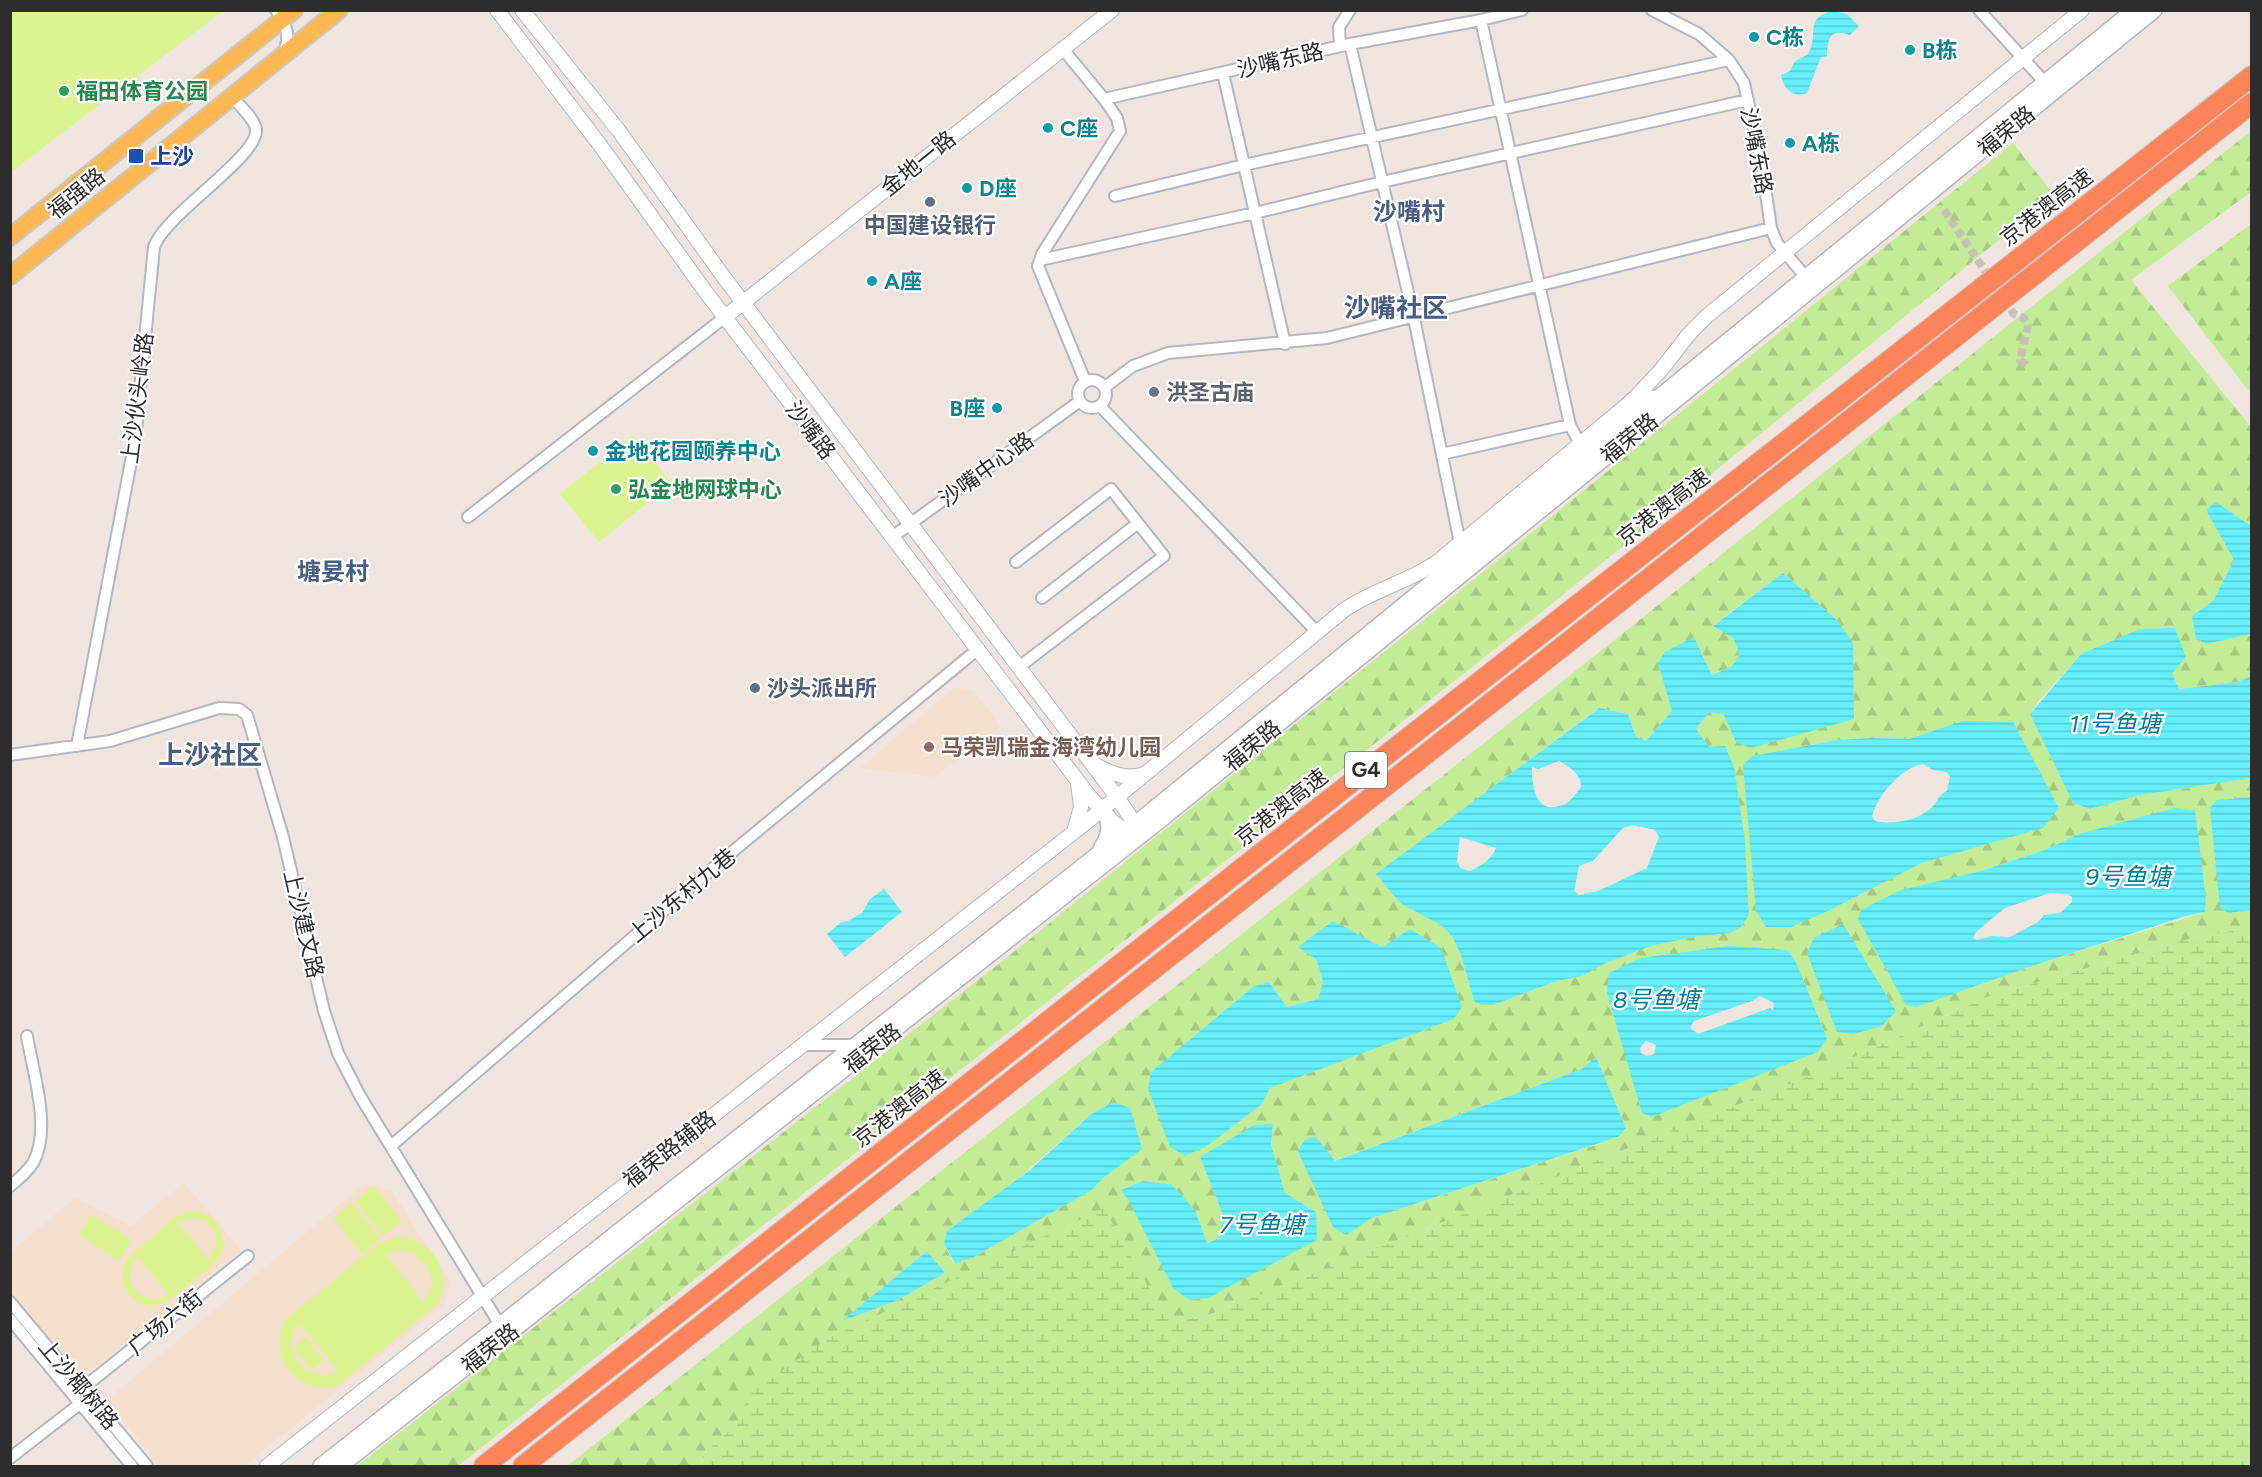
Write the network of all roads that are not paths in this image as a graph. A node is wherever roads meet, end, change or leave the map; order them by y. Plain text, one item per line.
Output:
1 (339, 10) edge
2 (497, 10) edge
3 (522, 10) edge
4 (1112, 10) edge
5 (1350, 10) edge
6 (1522, 10) edge
7 (1652, 10) edge
8 (1979, 10) edge
9 (2082, 10) edge
10 (2134, 10) edge
11 (2154, 10) edge
12 (284, 13) edge
13 (1481, 20) junction
14 (1345, 45) junction
15 (1062, 48) junction
16 (281, 56) junction
17 (2023, 58) junction
18 (1729, 60) junction
19 (1223, 73) junction
20 (2252, 76) edge
21 (2049, 88) junction
22 (231, 96) junction
23 (1104, 99) junction
24 (1748, 100) junction
25 (2252, 103) edge
26 (1501, 111) junction
27 (1372, 137) junction
28 (1510, 154) junction
29 (1244, 165) junction
30 (1382, 182) junction
31 (1115, 196) dead end
32 (1255, 213) junction
33 (1771, 228) junction
34 (10, 237) edge
35 (1785, 252) junction
36 (1040, 260) junction
37 (10, 276) edge
38 (1810, 283) junction
39 (1539, 285) junction
40 (743, 303) junction
41 (725, 317) junction
42 (1414, 318) junction
43 (1285, 344) junction
44 (1085, 381) junction
45 (1105, 387) junction
46 (1658, 398) junction
47 (1080, 401) junction
48 (1632, 401) junction
49 (1100, 406) junction
50 (1570, 425) junction
51 (1619, 430) junction
52 (1580, 444) junction
53 (1442, 454) junction
54 (468, 517) dead end
55 (1138, 523) junction
56 (910, 524) junction
57 (892, 537) junction
58 (1462, 550) junction
59 (1016, 562) dead end
60 (1042, 598) dead end
61 (1317, 632) junction
62 (978, 649) junction
63 (1018, 667) junction
64 (77, 746) junction
65 (10, 755) edge
66 (1089, 759) junction
67 (1146, 773) junction
68 (1076, 778) junction
69 (1117, 797) junction
70 (1104, 813) junction
71 (1072, 833) junction
72 (1134, 833) junction
73 (1100, 852) junction
74 (27, 1036) dead end
75 (802, 1045) junction
76 (855, 1045) junction
77 (391, 1146) junction
78 (10, 1186) edge
79 (248, 1256) dead end
80 (483, 1296) junction
81 (10, 1302) edge
82 (10, 1319) edge
83 (503, 1330) junction
84 (83, 1388) junction
85 (81, 1404) junction
86 (10, 1458) edge
87 (132, 1467) edge
88 (147, 1467) edge
89 (267, 1467) edge
90 (321, 1467) edge
91 (340, 1467) edge
92 (484, 1467) edge
93 (523, 1467) edge

1 - 16 main road, 福强路
2 - 41 street, 沙嘴路
3 - 40 street, 沙嘴路
4 - 15 street, 金地一路
5 - 14 street
6 - 13 street, 沙嘴东路
7 - 18 street, 沙嘴东路
8 - 17 street
9 - 17 street, 福荣路辅路
10 - 21 main road, 福荣路
11 - 21 main road, 福荣路
12 - 16 street
12 - 34 main road, 福强路
13 - 14 street, 沙嘴东路
13 - 26 street
14 - 19 street, 沙嘴东路
14 - 27 street
15 - 23 street
15 - 40 street, 金地一路
16 - 22 main road, 福强路
17 - 21 street
17 - 35 street, 福荣路辅路
18 - 24 street, 沙嘴东路
18 - 26 street
19 - 23 street, 沙嘴东路
19 - 29 street
20 - 92 highway, 京港澳高速 / G4
21 - 38 main road, 福荣路
22 - 37 main road, 福强路
22 - 64 street, 上沙伙头岭路
23 - 36 street
24 - 28 street
24 - 33 street, 沙嘴东路
25 - 93 highway, 京港澳高速 / G4
26 - 27 street
26 - 28 street
27 - 29 street
27 - 30 street
28 - 30 street
28 - 39 street
29 - 31 street
29 - 32 street
30 - 32 street
30 - 42 street
32 - 36 street
32 - 43 street
33 - 35 street, 沙嘴东路
33 - 39 street
35 - 38 street, 沙嘴东路
35 - 48 street, 福荣路辅路
36 - 44 street
38 - 46 main road, 福荣路
38 - 72 main road, 福荣路
39 - 42 street
39 - 50 street
40 - 41 street, 金地一路
40 - 56 street, 沙嘴路
41 - 54 street
41 - 57 street, 沙嘴路
42 - 43 street
42 - 53 street
43 - 45 street
44 - 45 street
44 - 47 street
45 - 49 street
46 - 48 main road
46 - 51 main road, 福荣路
47 - 49 street
47 - 56 street, 沙嘴中心路
48 - 51 main road
48 - 52 street, 福荣路辅路
49 - 61 street
50 - 52 street
50 - 53 street
51 - 58 main road, 福荣路
52 - 58 street, 福荣路辅路
53 - 58 street
55 - 59 street
55 - 60 street
55 - 63 street
56 - 57 street, 沙嘴中心路
56 - 63 street, 沙嘴路
57 - 62 street, 沙嘴路
58 - 61 street, 福荣路辅路
58 - 72 main road, 福荣路
61 - 67 street, 福荣路辅路
62 - 68 street, 沙嘴路
62 - 77 street, 上沙东村九巷
63 - 66 street, 沙嘴路
64 - 65 street, 上沙建文路
64 - 77 street, 上沙建文路
66 - 67 street
66 - 69 street, 沙嘴路
67 - 69 street, 福荣路辅路
68 - 70 street, 沙嘴路
68 - 71 street
69 - 70 street, 福荣路辅路
69 - 72 street, 沙嘴路
70 - 71 street, 福荣路辅路
70 - 72 street, 沙嘴路
70 - 73 main road
71 - 75 street, 福荣路辅路
72 - 73 main road, 福荣路
72 - 83 main road, 福荣路
73 - 76 main road, 福荣路
74 - 78 street
75 - 76 street
75 - 80 street, 福荣路辅路
76 - 83 main road, 福荣路
77 - 80 street, 上沙建文路
79 - 84 street, 广场六街
80 - 83 street, 上沙建文路
80 - 89 street, 福荣路辅路
81 - 84 street, 上沙椰树路
82 - 85 street, 上沙椰树路
83 - 90 main road, 福荣路
83 - 91 main road, 福荣路
84 - 88 street, 上沙椰树路
85 - 86 street
85 - 87 street, 上沙椰树路

